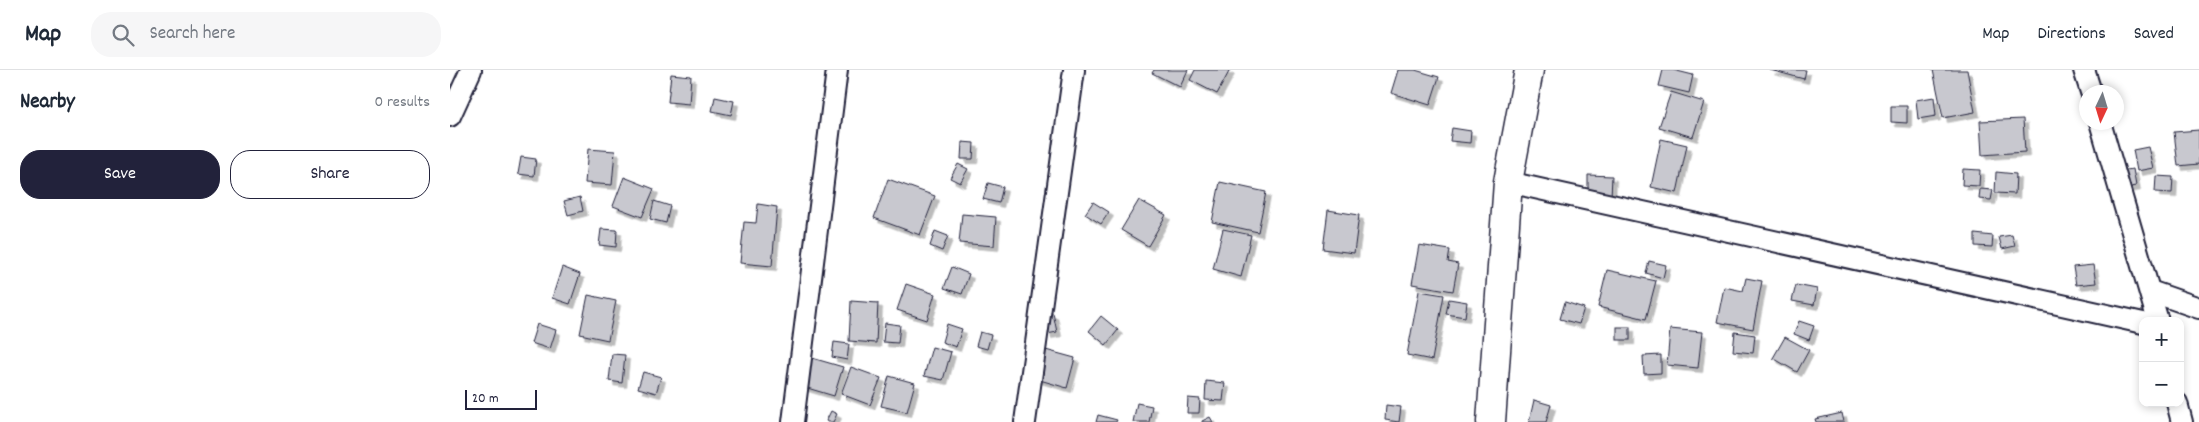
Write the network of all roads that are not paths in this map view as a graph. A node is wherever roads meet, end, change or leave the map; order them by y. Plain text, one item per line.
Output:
1 (471, 70) edge
2 (837, 70) edge
3 (1074, 70) edge
4 (1529, 70) edge
5 (2084, 70) edge
6 (2089, 85) edge
7 (450, 116) edge
8 (2102, 130) edge
9 (1508, 182) junction
10 (2150, 291) junction
11 (2199, 308) edge
12 (2157, 317) edge
13 (2139, 322) edge
14 (2178, 407) edge
15 (793, 422) edge
16 (1024, 422) edge
17 (1491, 422) edge
18 (2182, 422) edge

1 - 7 street
2 - 15 street
3 - 16 street
4 - 9 main road
5 - 6 street
8 - 10 street
9 - 13 street
9 - 17 main road
10 - 11 street
10 - 12 street
14 - 18 street

